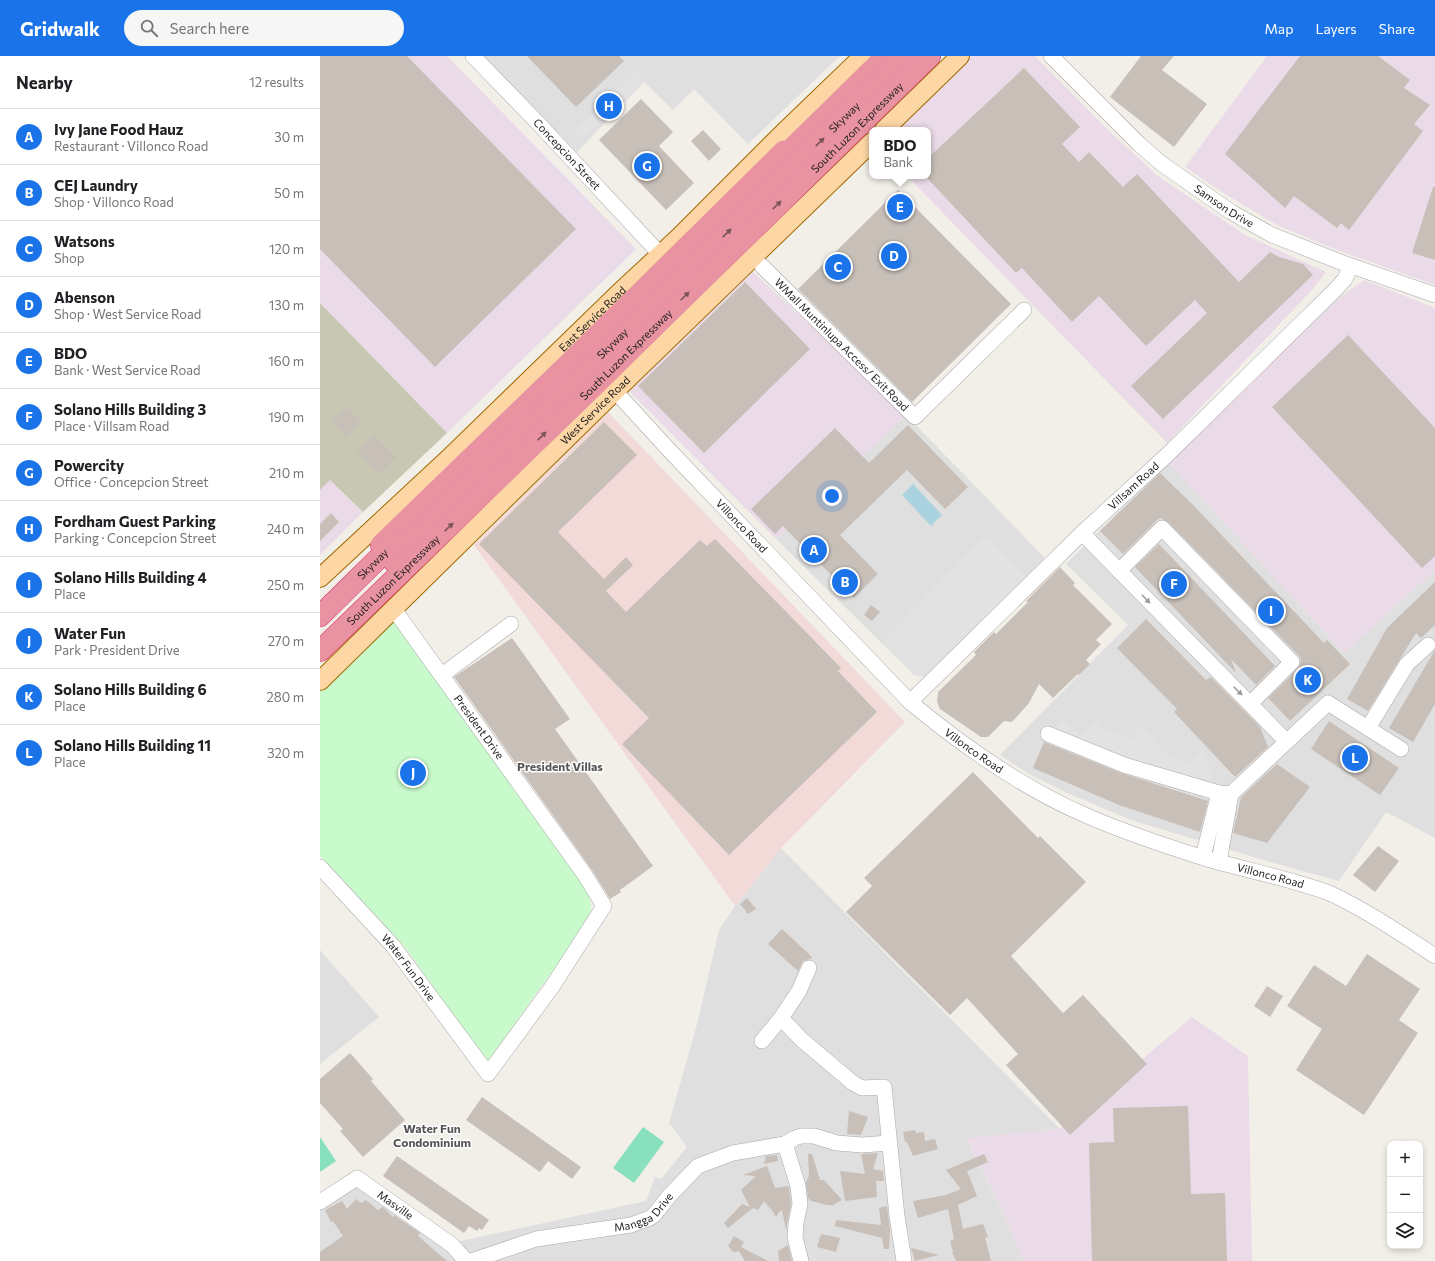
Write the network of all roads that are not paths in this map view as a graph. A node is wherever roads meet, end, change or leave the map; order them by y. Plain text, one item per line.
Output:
1 (473, 56) edge
2 (863, 56) edge
3 (881, 56) edge
4 (886, 56) edge
5 (907, 56) edge
6 (930, 56) edge
7 (960, 56) edge
8 (1051, 56) edge
9 (887, 127) edge
10 (869, 145) edge
11 (660, 254) junction
12 (762, 266) dead end
13 (1351, 266) junction
14 (1435, 295) edge
15 (1024, 310) dead end
16 (615, 391) junction
17 (1082, 533) junction
18 (1119, 571) junction
19 (320, 578) edge
20 (320, 604) edge
21 (393, 608) junction
22 (320, 616) edge
23 (512, 624) dead end
24 (320, 634) edge
25 (1428, 645) dead end
26 (320, 651) edge
27 (442, 675) junction
28 (320, 681) edge
29 (910, 702) junction
30 (1250, 704) junction
31 (1368, 728) junction
32 (1048, 734) dead end
33 (1286, 742) junction
34 (1400, 748) dead end
35 (1225, 794) junction
36 (1208, 836) junction
37 (1223, 840) junction
38 (1203, 858) junction
39 (1219, 862) junction
40 (320, 867) edge
41 (1435, 956) edge
42 (809, 968) dead end
43 (781, 1018) junction
44 (762, 1041) dead end
45 (488, 1074) joint
46 (889, 1143) junction
47 (785, 1144) junction
48 (320, 1202) edge
49 (466, 1261) edge
50 (471, 1261) edge
51 (801, 1261) edge
52 (904, 1261) edge

1 - 11 street, Concepcion Street
2 - 11 main road, East Service Road
3 - 20 highway
4 - 22 highway, Skyway
24 -> 5 highway, Skyway
26 -> 6 highway, South Luzon Expressway
7 - 9 main road
8 - 13 street, Samson Drive
10 - 16 main road, West Service Road
11 - 19 main road, East Service Road
12 - 15 street, WMall Muntinlupa Access/ Exit Road
13 - 14 street, Samson Drive
13 - 17 street, Villsam Road
16 - 21 main road, West Service Road
16 - 29 street, Villonco Road
17 - 18 street
17 - 29 street, Villsam Road
18 -> 30 street
18 - 30 street
21 - 27 street, President Drive
21 - 28 main road, West Service Road
23 - 27 street
25 - 31 street
27 - 45 street, President Drive
29 - 38 street, Villonco Road
30 - 33 street
31 - 33 street
31 - 34 street
32 - 35 street
33 - 35 street
35 - 36 street
35 - 37 street
36 - 37 street
36 - 38 street
37 - 39 street
38 - 39 street, Villonco Road
39 - 41 street, Villonco Road
40 - 45 street, Water Fun Drive
42 - 43 street
43 - 44 street
43 - 46 street
46 - 47 street, Mangga Drive
46 - 52 street
47 - 50 street, Mangga Drive
47 - 51 street
48 - 49 street, Masville

